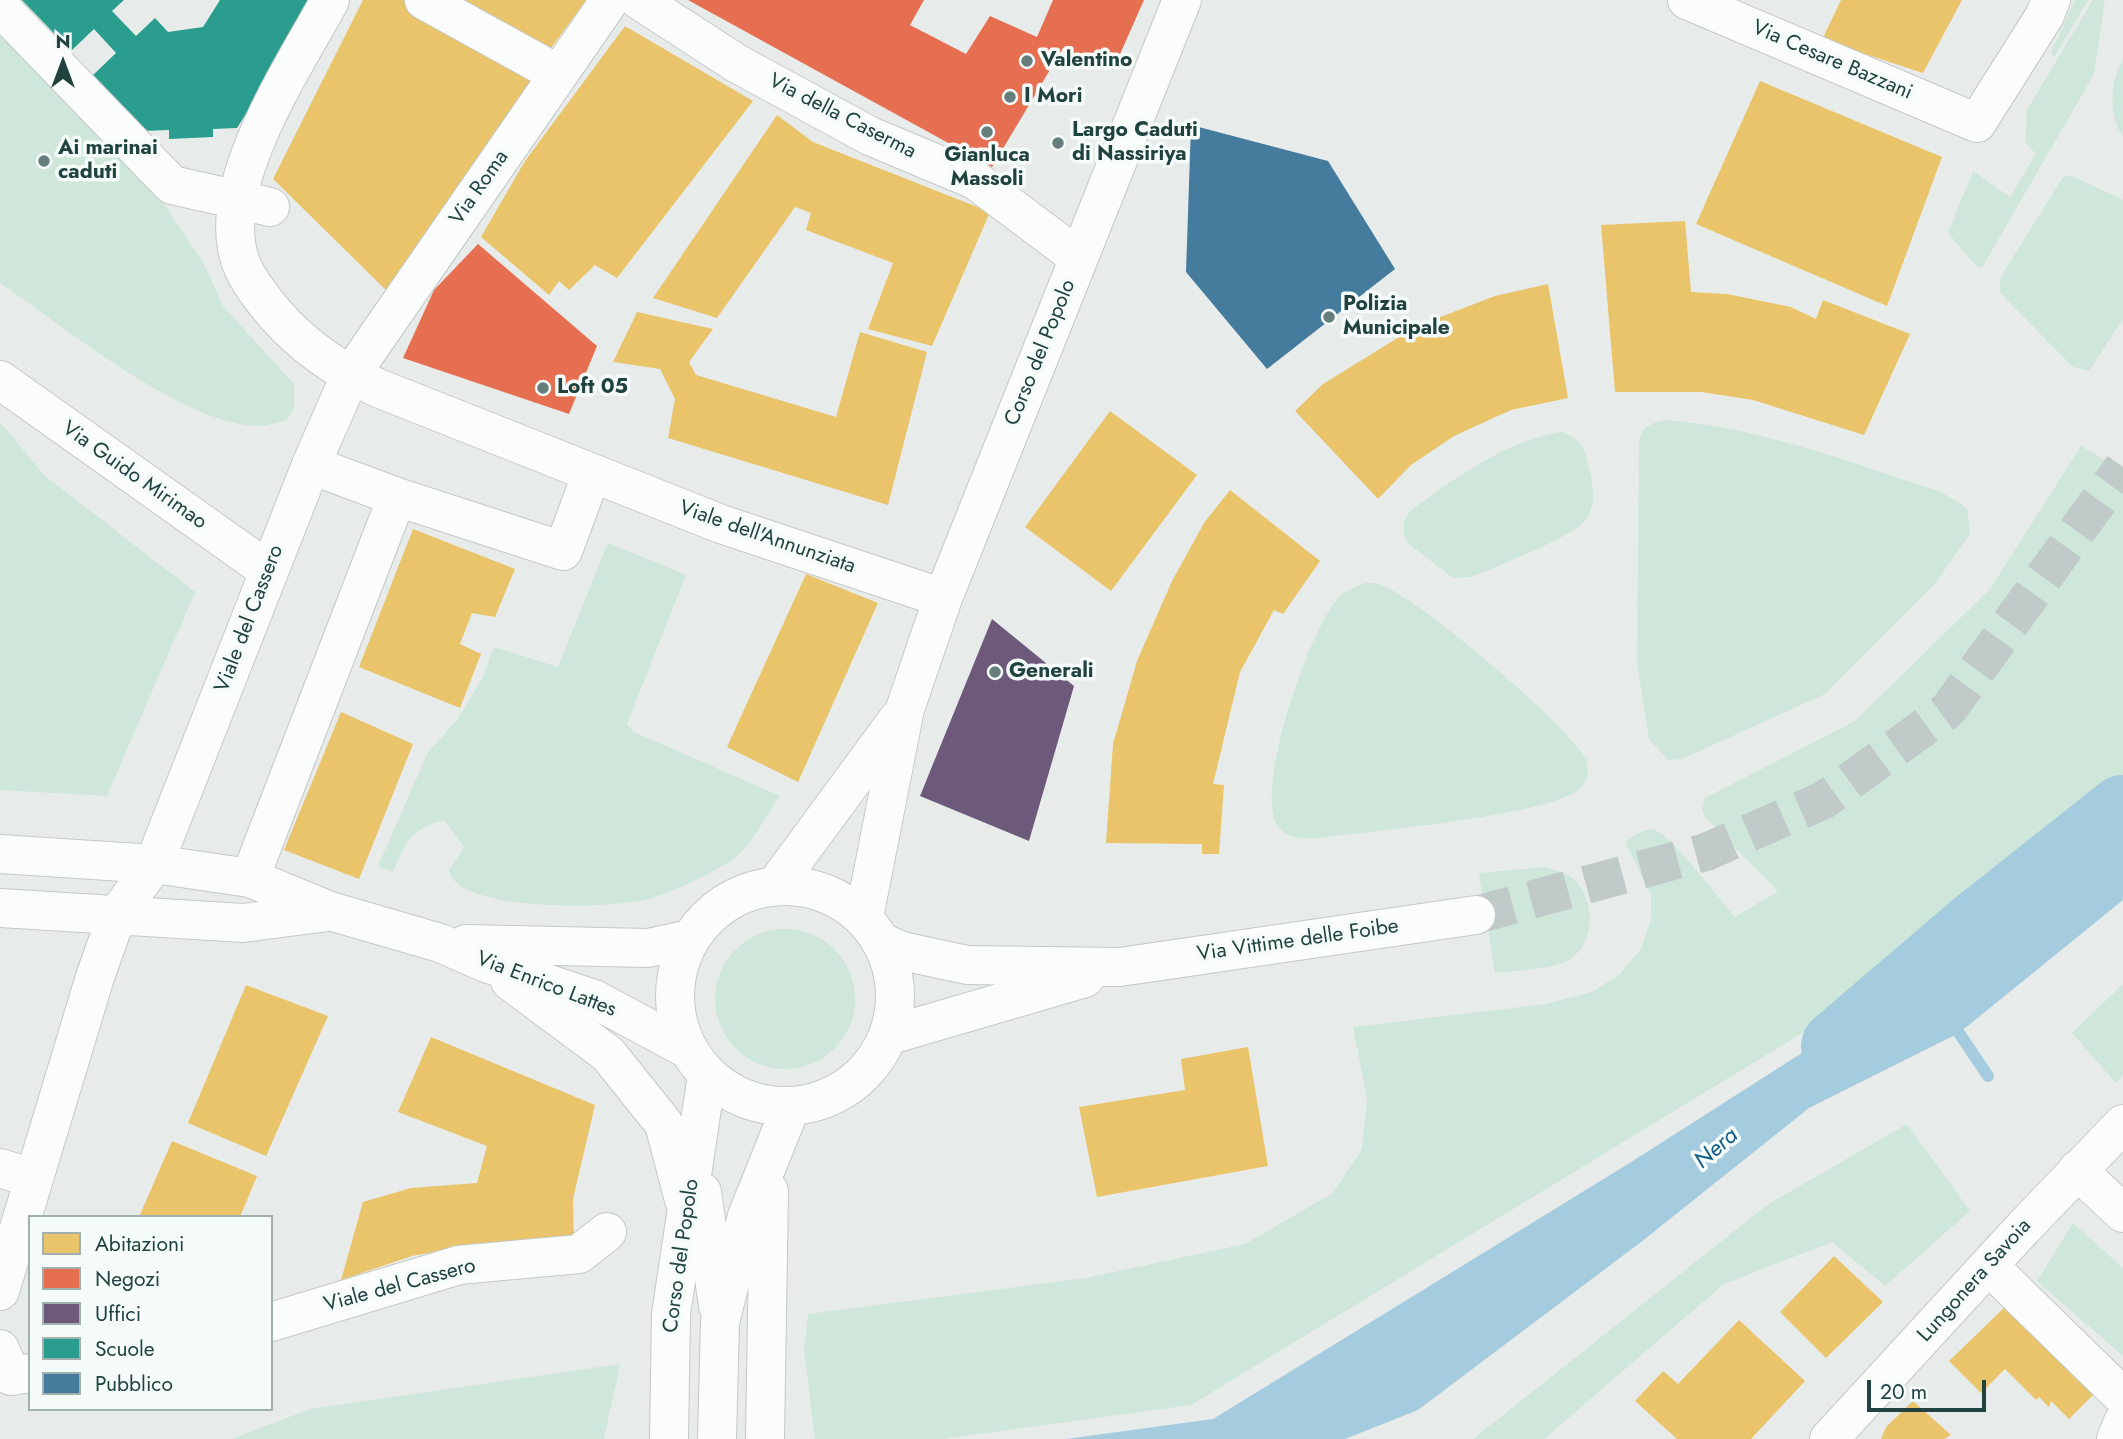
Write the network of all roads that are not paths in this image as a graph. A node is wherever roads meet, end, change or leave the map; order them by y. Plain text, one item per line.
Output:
1 (330, 0) edge
2 (424, 0) edge
3 (610, 0) edge
4 (639, 0) edge
5 (1182, 0) edge
6 (1688, 0) edge
7 (2051, 0) edge
8 (0, 7) edge
9 (558, 74) junction
10 (247, 213) junction
11 (1079, 258) junction
12 (350, 376) junction
13 (27, 400) edge
14 (311, 465) junction
15 (592, 473) junction
16 (397, 497) junction
17 (269, 571) junction
18 (943, 598) junction
19 (905, 709) junction
20 (0, 854) edge
21 (154, 864) junction
22 (250, 878) junction
23 (775, 886) junction
24 (0, 908) edge
25 (330, 912) junction
26 (117, 915) junction
27 (1476, 915) tunnel mouth
28 (874, 930) junction
29 (690, 939) junction
30 (440, 943) junction
31 (486, 963) junction
32 (1120, 967) junction
33 (890, 1035) junction
34 (698, 1062) junction
35 (787, 1107) junction
36 (2123, 1124) edge
37 (698, 1147) junction
38 (769, 1160) junction
39 (2077, 1170) junction
40 (16, 1173) edge
41 (686, 1208) junction
42 (2123, 1213) edge
43 (607, 1232) dead end
44 (1989, 1266) junction
45 (0, 1290) edge
46 (273, 1321) edge
47 (720, 1322) junction
48 (2123, 1397) edge
49 (2123, 1422) edge
50 (668, 1439) edge
51 (717, 1439) edge
52 (765, 1439) edge
53 (1829, 1439) edge
54 (2116, 1439) edge

1 - 10 street
2 - 9 street
3 - 9 street, Via Roma
4 - 11 street, Via della Caserma
5 - 11 street, Corso del Popolo
6 - 7 street, Via Cesare Bazzani
8 - 10 street
9 - 12 street, Via Roma
10 - 12 street, Viale dell'Annunziata
11 - 18 street, Corso del Popolo
12 - 14 street, Viale del Cassero
12 - 15 street, Viale dell'Annunziata
13 - 17 street, Via Guido Mirimao
14 - 16 street
14 - 17 street, Viale del Cassero
15 - 16 street
15 - 18 street, Viale dell'Annunziata
16 - 22 street
17 - 21 street, Viale del Cassero
18 - 19 street, Corso del Popolo
19 - 23 street, Corso del Popolo
19 - 28 street, Corso del Popolo
20 - 21 street
21 - 22 street
21 - 26 street, Viale del Cassero
22 - 25 street, Via Enrico Lattes
23 - 28 street
23 - 29 street
24 - 26 street
25 - 26 street, Via Enrico Lattes
25 - 30 street, Via Enrico Lattes
26 - 40 street, Viale del Cassero
27 - 32 street, Via Vittime delle Foibe
28 - 32 street, Via Vittime delle Foibe
28 - 33 street
29 - 30 street, Via Enrico Lattes
29 - 34 street
30 - 31 street, Via Enrico Lattes
31 - 34 street, Via Enrico Lattes
31 - 41 street
32 - 33 street, Via Vittime delle Foibe
33 - 35 street
34 - 35 street
34 - 37 street, Corso del Popolo
35 - 38 street
36 - 39 street, Lungonera Savoia
37 - 41 street, Corso del Popolo
37 - 47 street
38 - 47 street
38 - 52 street
39 - 42 street
39 - 44 street, Lungonera Savoia
40 - 45 street, Viale del Cassero
41 - 50 street, Corso del Popolo
43 - 46 street, Viale del Cassero
44 - 48 street
44 - 53 street, Lungonera Savoia
47 - 51 street
49 - 54 street

